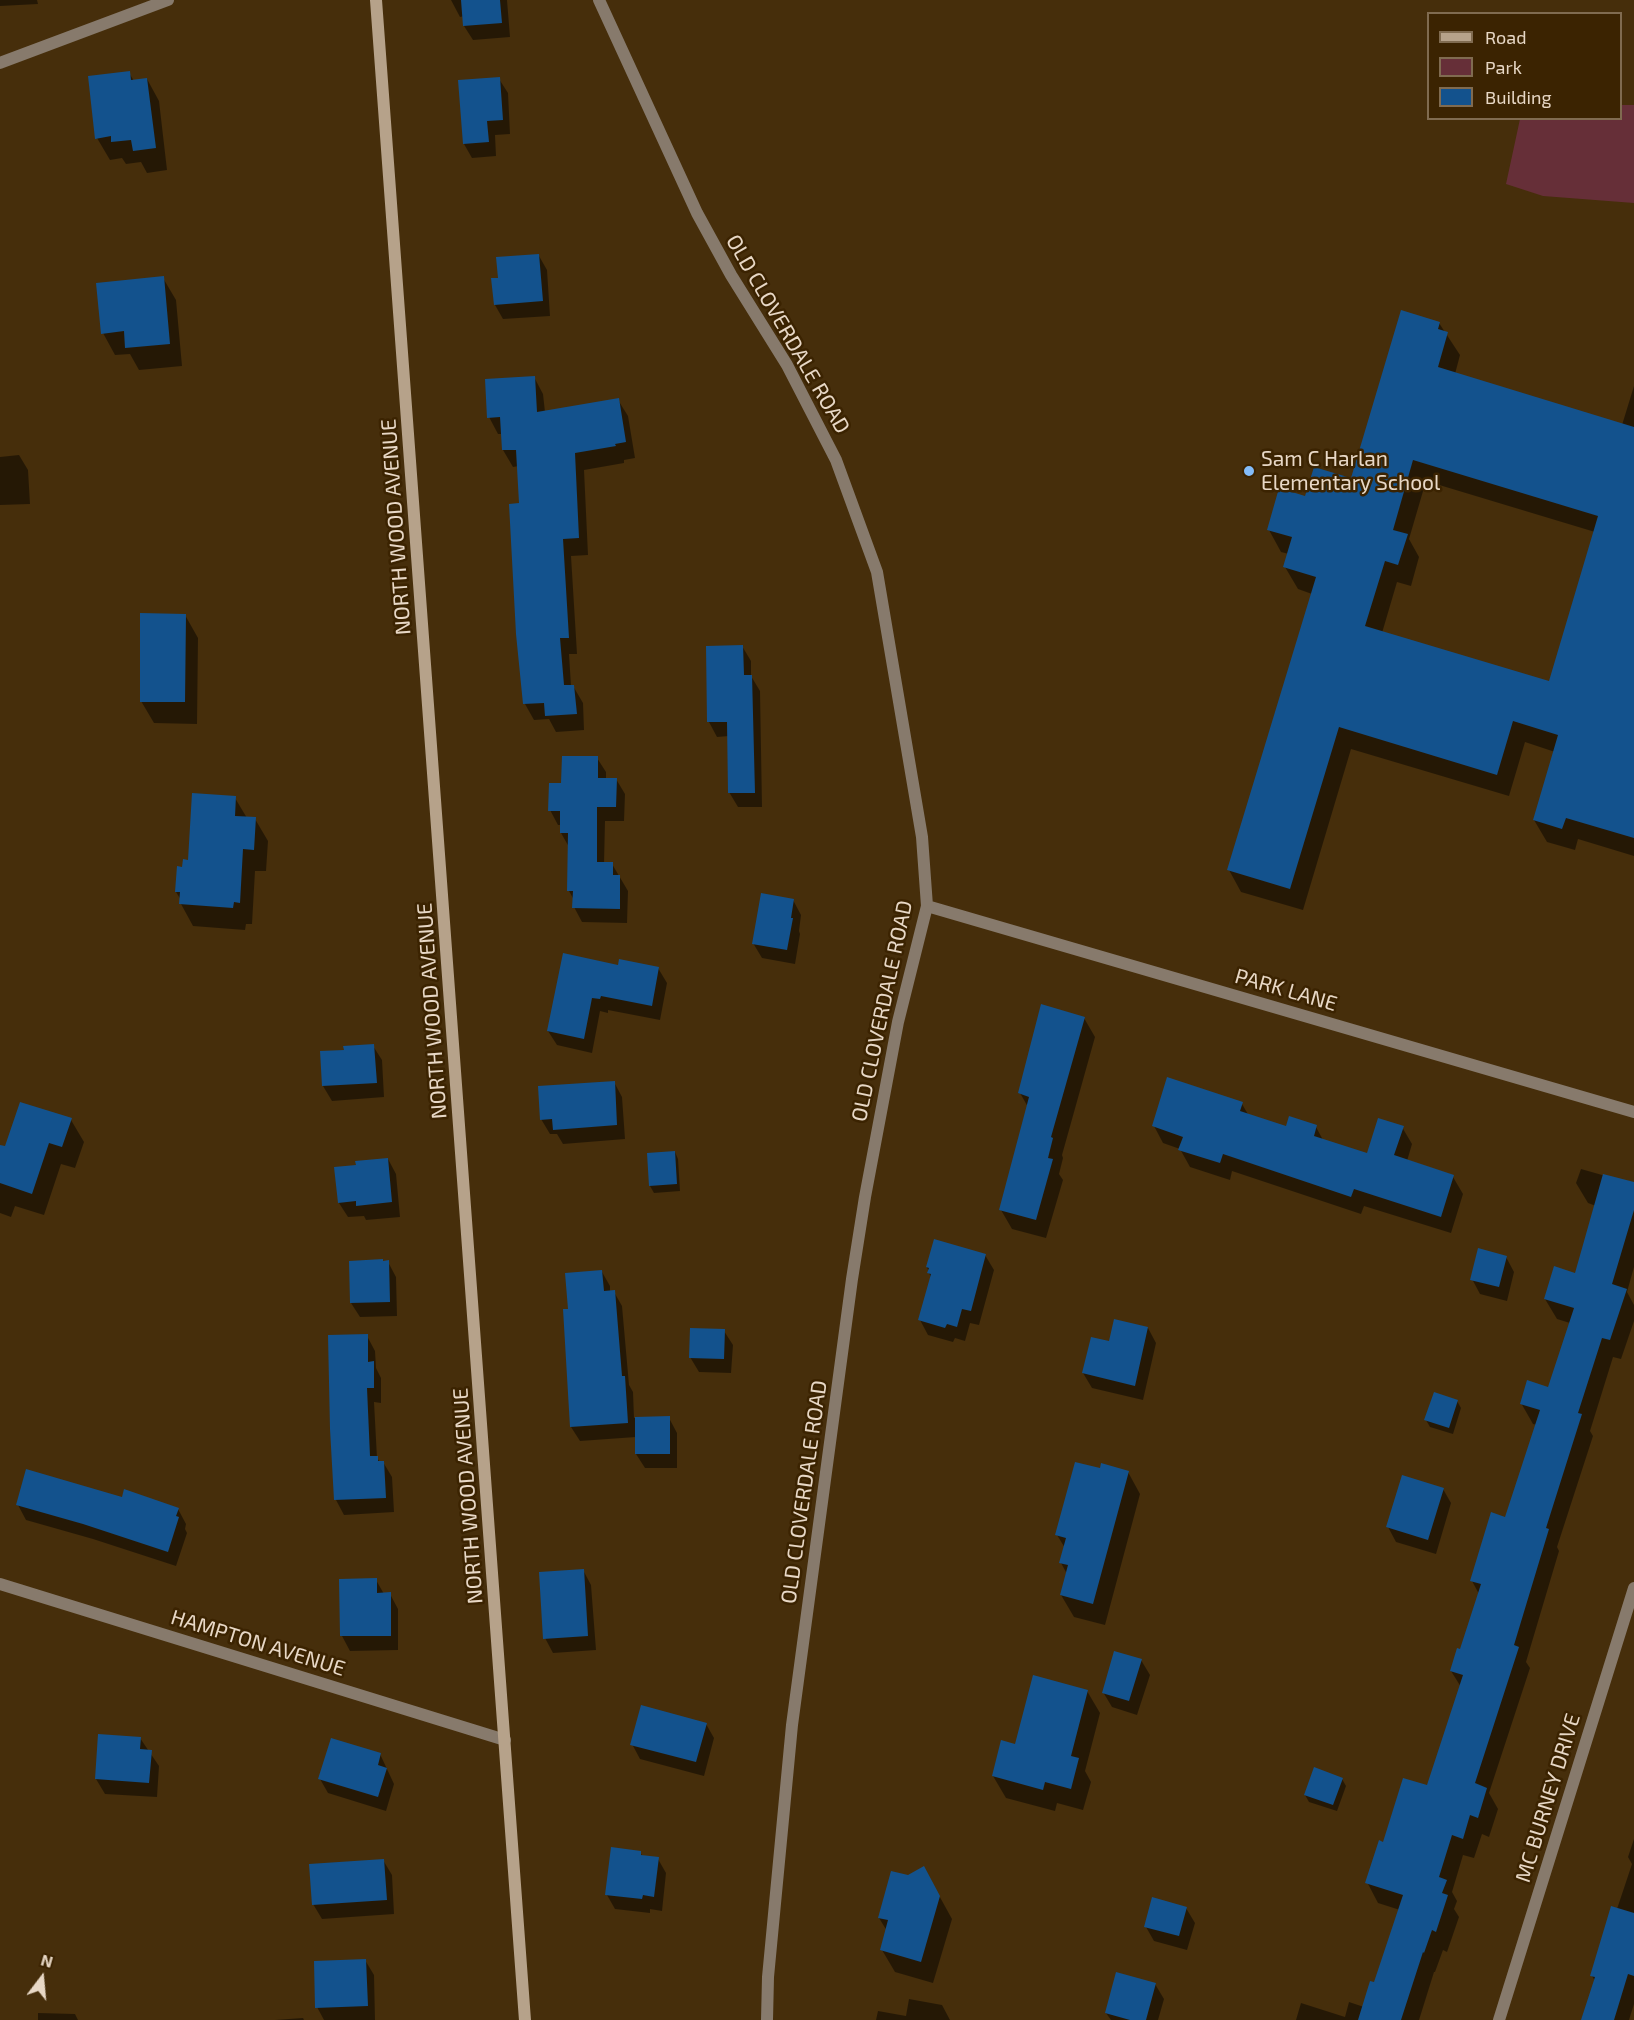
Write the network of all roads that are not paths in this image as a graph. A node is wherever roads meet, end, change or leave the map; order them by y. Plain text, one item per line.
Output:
1 (168, 0) edge
2 (376, 0) edge
3 (599, 0) edge
4 (0, 63) edge
5 (927, 906) junction
6 (1634, 1112) edge
7 (0, 1584) edge
8 (1634, 1588) edge
9 (505, 1740) junction
10 (525, 2020) edge
11 (767, 2020) edge
12 (1499, 2020) edge

1 - 4 street
2 - 9 main road, NORTH WOOD AVENUE
3 - 5 street, OLD CLOVERDALE ROAD
5 - 6 street, PARK LANE
5 - 11 street, OLD CLOVERDALE ROAD
7 - 9 street, HAMPTON AVENUE
8 - 12 street, MC BURNEY DRIVE
9 - 10 main road, NORTH WOOD AVENUE

